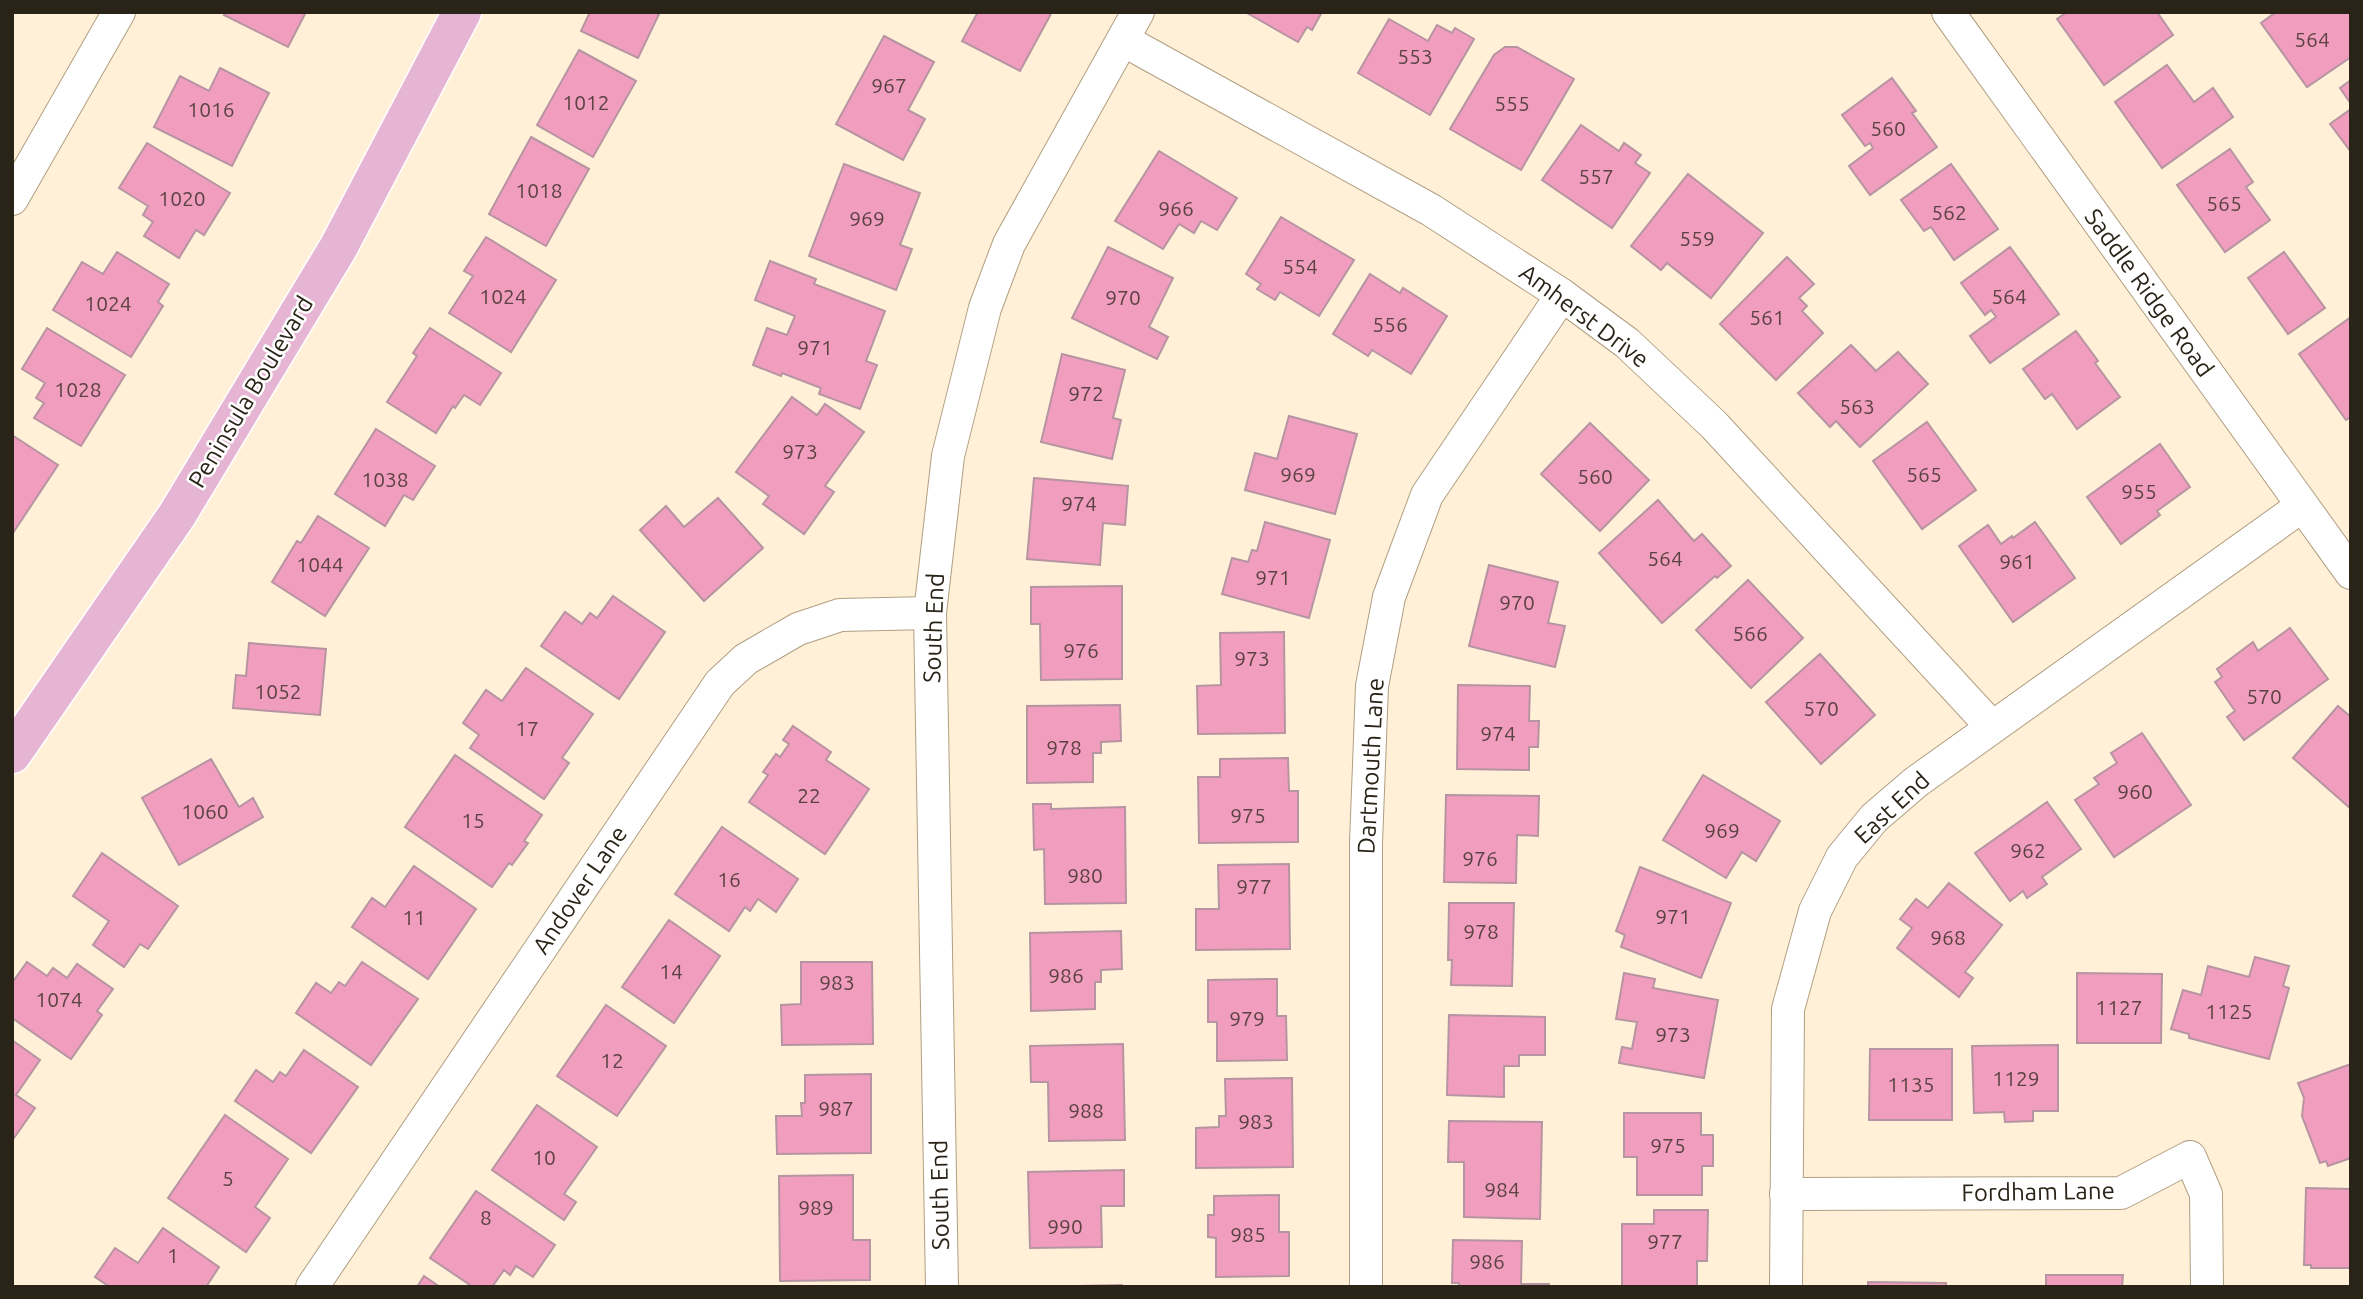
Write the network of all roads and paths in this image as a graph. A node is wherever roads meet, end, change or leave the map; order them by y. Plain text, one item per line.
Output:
1 (119, 12) edge
2 (463, 12) edge
3 (1138, 12) edge
4 (1948, 12) edge
5 (1123, 40) junction
6 (12, 200) edge
7 (1562, 295) junction
8 (2302, 506) junction
9 (2351, 573) edge
10 (930, 613) junction
11 (1992, 727) junction
12 (12, 754) edge
13 (1786, 1194) junction
14 (312, 1287) edge
15 (942, 1287) edge
16 (1366, 1287) edge
17 (1786, 1287) edge
18 (2207, 1287) edge

1 - 6 street
2 - 12 main road, Peninsula Boulevard
3 - 5 street, South End
4 - 8 street, Saddle Ridge Road
5 - 7 street, Amherst Drive
5 - 10 street, South End
7 - 11 street, Amherst Drive
7 - 16 street, Dartmouth Lane
8 - 9 street, Saddle Ridge Road
8 - 11 street, East End
10 - 14 street, Andover Lane
10 - 15 street, South End
11 - 13 street, East End
13 - 17 street, East End
13 - 18 street, Fordham Lane

